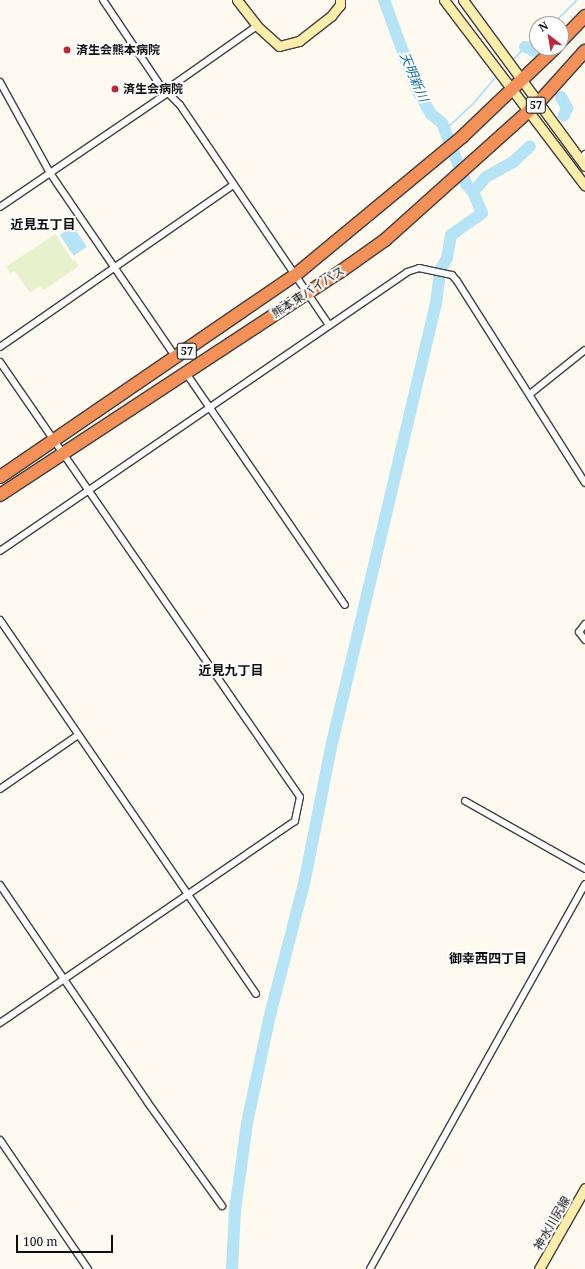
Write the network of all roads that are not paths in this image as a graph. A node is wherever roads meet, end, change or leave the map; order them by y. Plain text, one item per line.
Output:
1 (103, 0) edge
2 (237, 0) edge
3 (340, 0) edge
4 (444, 0) edge
5 (463, 0) edge
6 (585, 16) edge
7 (257, 26) junction
8 (569, 33) edge
9 (585, 51) edge
10 (547, 56) edge
11 (523, 81) junction
12 (0, 82) edge
13 (169, 92) junction
14 (512, 92) junction
15 (539, 102) junction
16 (528, 112) junction
17 (583, 160) edge
18 (50, 173) junction
19 (233, 185) junction
20 (585, 186) edge
21 (0, 198) edge
22 (2, 206) edge
23 (115, 267) junction
24 (294, 276) junction
25 (306, 293) junction
26 (329, 326) junction
27 (0, 347) edge
28 (585, 350) edge
29 (176, 358) junction
30 (0, 362) edge
31 (186, 373) junction
32 (530, 394) junction
33 (210, 406) junction
34 (54, 441) junction
35 (63, 455) junction
36 (0, 476) edge
37 (585, 483) edge
38 (87, 491) junction
39 (0, 496) edge
40 (0, 551) edge
41 (345, 605) dead end
42 (0, 620) edge
43 (585, 624) edge
44 (585, 640) edge
45 (78, 735) junction
46 (0, 789) edge
47 (465, 801) dead end
48 (585, 869) edge
49 (585, 884) edge
50 (0, 885) edge
51 (186, 895) junction
52 (64, 979) junction
53 (256, 994) dead end
54 (0, 1023) edge
55 (0, 1140) edge
56 (585, 1188) edge
57 (222, 1206) dead end
58 (88, 1269) edge
59 (370, 1269) edge
60 (539, 1269) edge

1 - 13 street
2 - 7 street
3 - 7 street
4 - 14 street
5 - 11 street
6 - 8 highway
7 - 13 street
9 - 15 highway, 熊本東バイパス / 57
10 - 11 highway, 熊本東バイパス / 57
11 - 14 highway, 熊本東バイパス / 57
11 - 15 street
12 - 18 street
13 - 18 street
13 - 19 street
14 - 16 street
14 - 24 highway, 熊本東バイパス / 57
15 - 16 highway, 熊本東バイパス / 57
15 - 17 street
16 - 20 street
16 - 25 highway, 熊本東バイパス / 57
18 - 22 street
18 - 23 street
19 - 23 street
19 - 24 street
21 - 22 street
23 - 27 street
23 - 29 street
24 - 25 street
24 - 29 highway, 熊本東バイパス / 57
25 - 26 street
25 - 31 highway, 熊本東バイパス / 57
26 - 32 street
26 - 33 street
28 - 32 street
29 - 34 highway, 熊本東バイパス / 57
30 - 34 street
31 - 33 street
31 - 35 highway, 熊本東バイパス / 57
32 - 37 street
33 - 38 street
33 - 41 street
34 - 35 street
34 - 36 highway, 熊本東バイパス / 57
35 - 38 street
35 - 39 highway, 熊本東バイパス / 57
38 - 40 street
38 - 51 street
42 - 45 street
43 - 44 street
45 - 46 street
45 - 51 street
47 - 48 street
49 - 59 street
50 - 52 street
51 - 52 street
51 - 53 street
52 - 54 street
52 - 57 street
55 - 58 street
56 - 60 street, 神水川尻線

